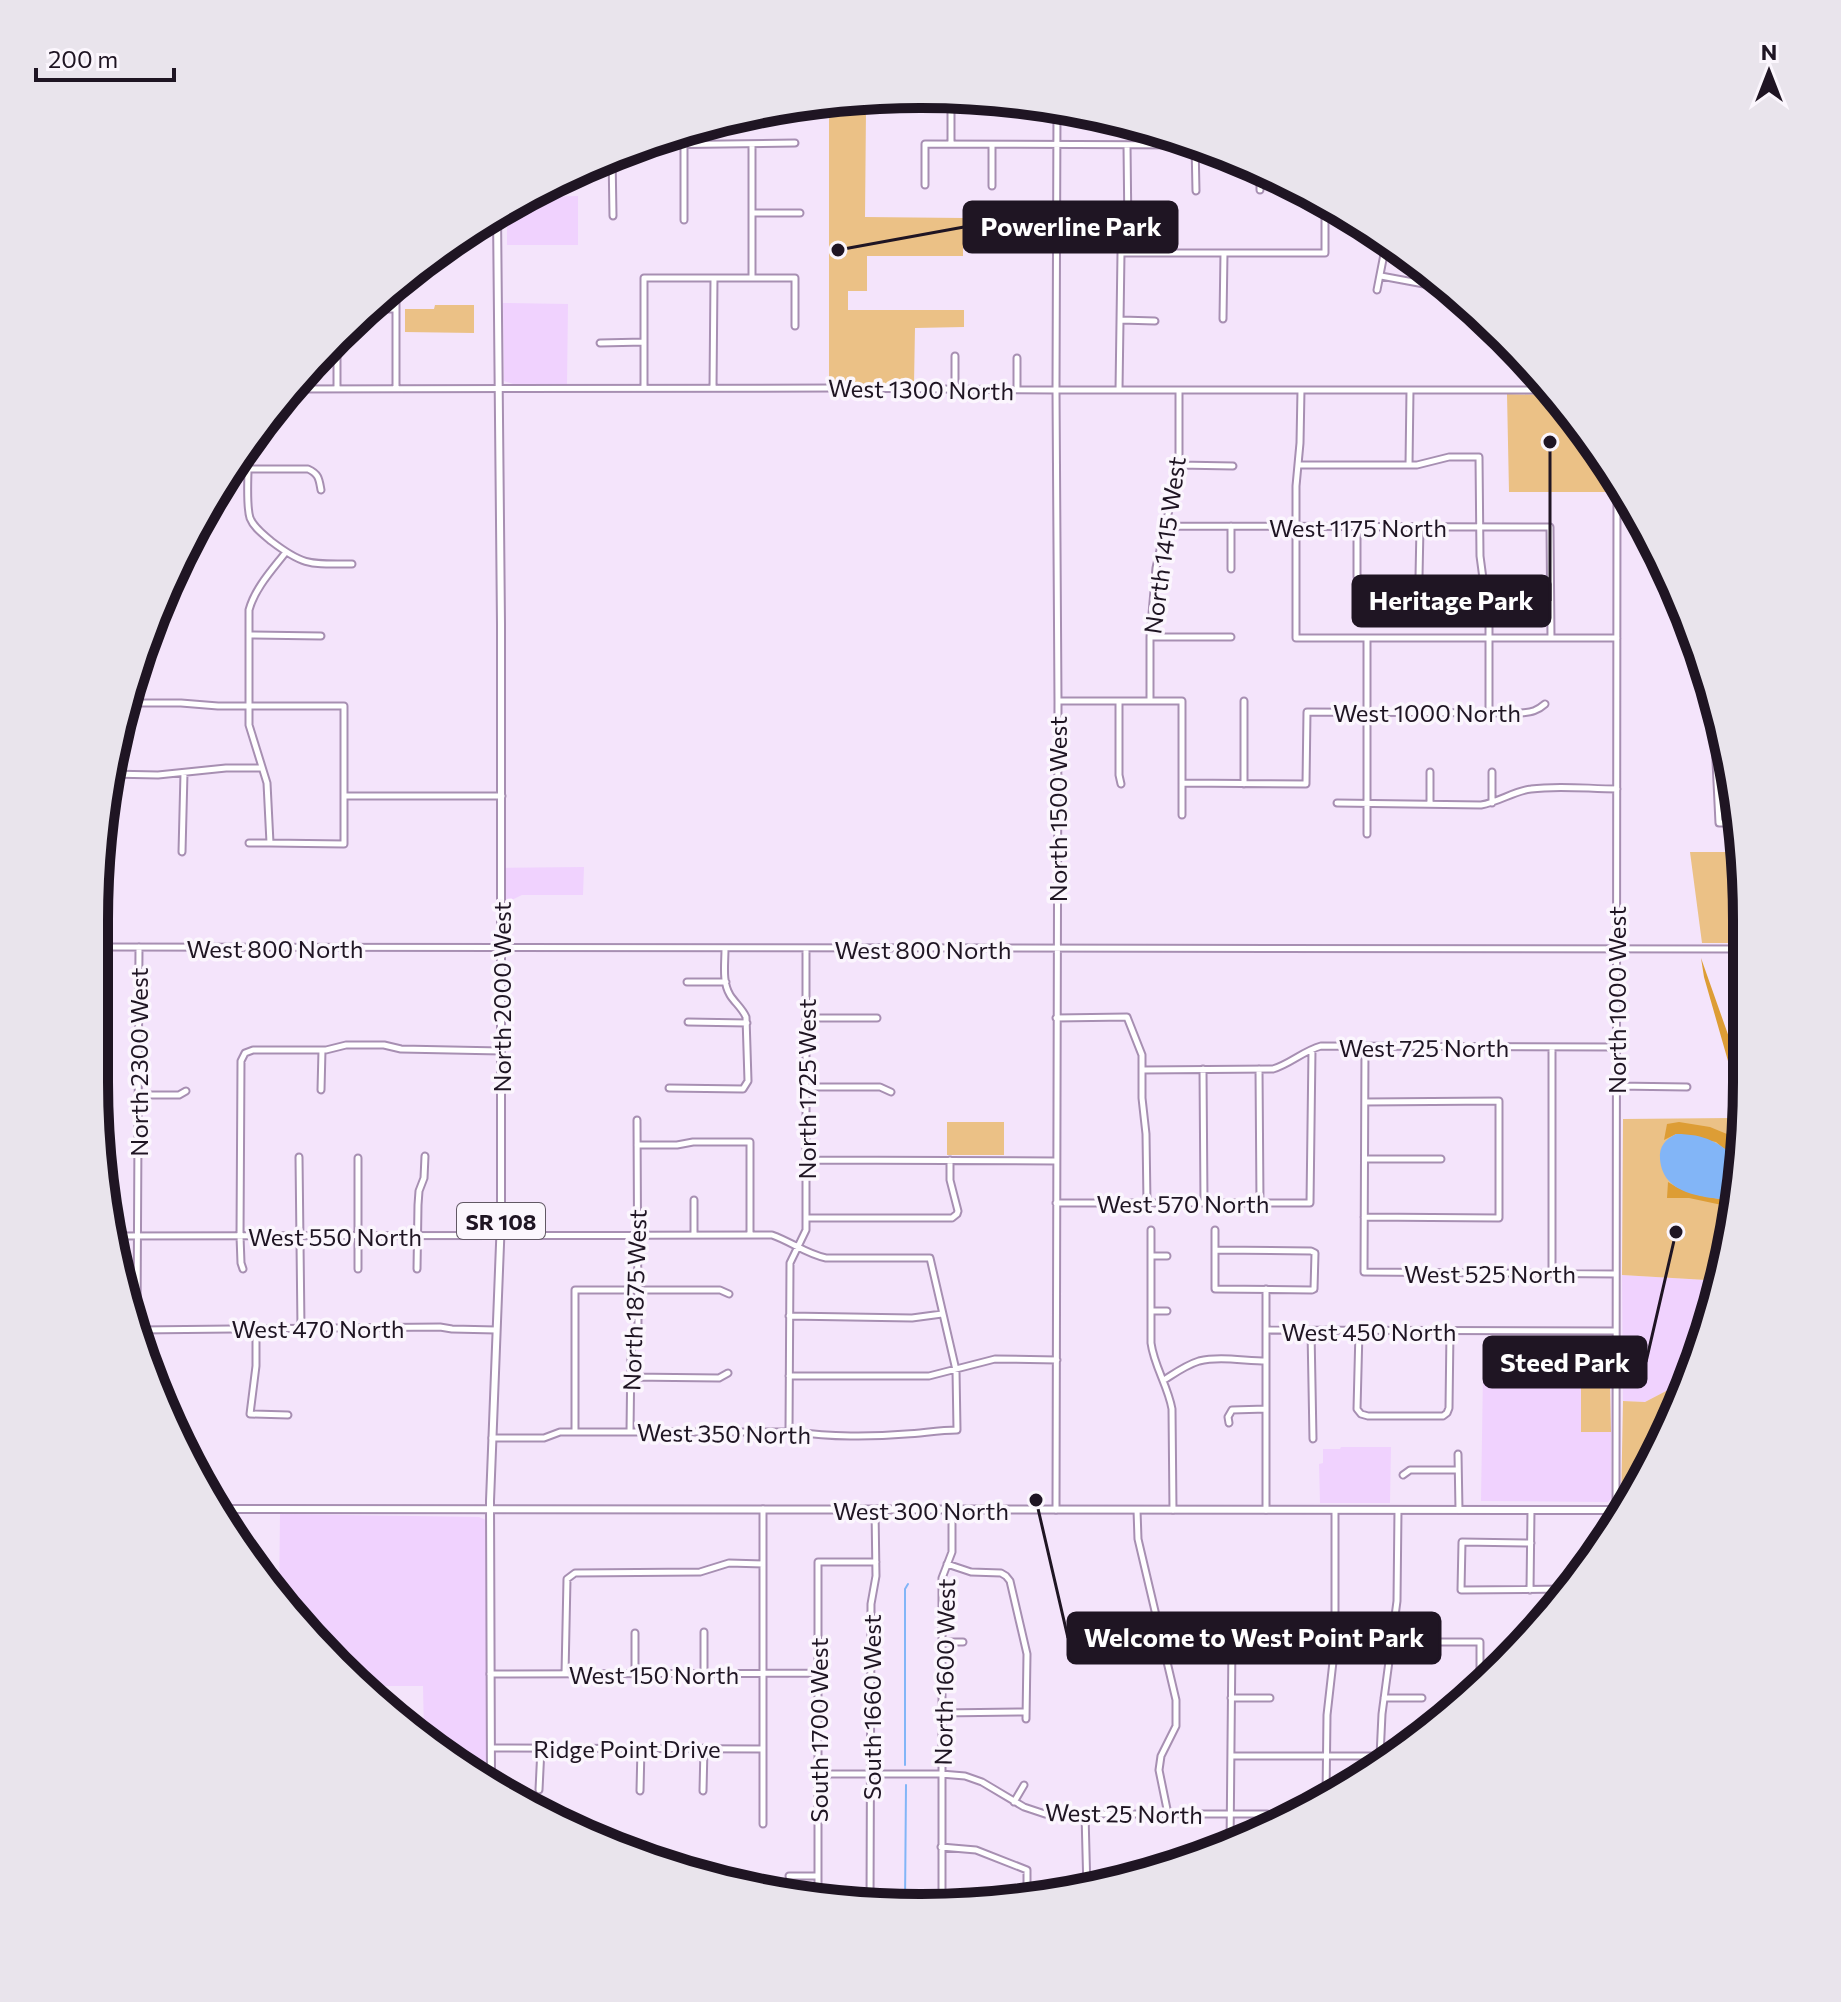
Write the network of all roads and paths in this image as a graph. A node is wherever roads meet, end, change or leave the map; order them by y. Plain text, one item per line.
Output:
1 (951, 109) edge
2 (1057, 120) edge
3 (795, 143) dead end
4 (951, 144) junction
5 (679, 145) edge
6 (684, 145) junction
7 (752, 145) junction
8 (992, 145) junction
9 (1056, 145) junction
10 (1127, 145) junction
11 (1160, 145) edge
12 (1195, 156) edge
13 (612, 169) edge
14 (1260, 183) edge
15 (925, 185) dead end
16 (992, 186) dead end
17 (1260, 190) dead end
18 (1196, 191) dead end
19 (752, 213) junction
20 (800, 213) dead end
21 (613, 216) dead end
22 (1325, 216) edge
23 (684, 220) dead end
24 (497, 227) edge
25 (1121, 253) junction
26 (1224, 253) junction
27 (1385, 254) edge
28 (1381, 276) junction
29 (714, 278) junction
30 (752, 278) junction
31 (1425, 284) edge
32 (1377, 290) dead end
33 (396, 301) edge
34 (386, 309) edge
35 (396, 309) junction
36 (1223, 319) dead end
37 (1121, 320) junction
38 (1155, 321) dead end
39 (795, 326) dead end
40 (644, 342) junction
41 (600, 343) dead end
42 (337, 356) edge
43 (955, 356) dead end
44 (1017, 358) dead end
45 (337, 388) junction
46 (396, 388) junction
47 (500, 388) junction
48 (644, 388) junction
49 (713, 388) junction
50 (307, 389) edge
51 (955, 389) junction
52 (1017, 389) junction
53 (1056, 390) junction
54 (1119, 390) junction
55 (1179, 390) junction
56 (1301, 390) junction
57 (1410, 390) junction
58 (1535, 390) edge
59 (248, 465) edge
60 (1179, 465) junction
61 (1298, 465) junction
62 (1409, 465) junction
63 (1233, 466) dead end
64 (248, 469) junction
65 (321, 490) dead end
66 (1617, 503) edge
67 (1166, 526) junction
68 (1231, 526) junction
69 (1296, 526) junction
70 (1357, 527) junction
71 (1420, 527) junction
72 (1480, 527) junction
73 (286, 552) junction
74 (352, 564) dead end
75 (1231, 569) dead end
76 (1357, 577) dead end
77 (1419, 577) dead end
78 (249, 635) junction
79 (321, 636) dead end
80 (1150, 637) junction
81 (1231, 637) dead end
82 (1367, 638) junction
83 (1489, 638) junction
84 (1551, 638) junction
85 (1617, 638) junction
86 (1058, 701) junction
87 (1119, 701) junction
88 (1150, 701) junction
89 (1244, 701) dead end
90 (138, 703) edge
91 (1545, 704) dead end
92 (249, 706) junction
93 (1368, 712) junction
94 (1489, 713) junction
95 (1716, 759) edge
96 (262, 768) junction
97 (1430, 772) dead end
98 (1492, 772) dead end
99 (1717, 772) joint
100 (184, 773) junction
101 (122, 774) edge
102 (1182, 783) junction
103 (1121, 784) dead end
104 (1244, 784) junction
105 (1617, 789) junction
106 (344, 796) junction
107 (502, 796) junction
108 (1337, 803) dead end
109 (1367, 803) junction
110 (1492, 803) junction
111 (1430, 804) junction
112 (1182, 815) dead end
113 (1727, 823) edge
114 (1367, 834) dead end
115 (249, 843) dead end
116 (270, 843) junction
117 (182, 852) dead end
118 (108, 947) edge
119 (139, 947) junction
120 (501, 948) junction
121 (725, 949) junction
122 (806, 949) junction
123 (1056, 949) junction
124 (1616, 949) junction
125 (1733, 949) edge
126 (687, 982) dead end
127 (726, 982) junction
128 (806, 1018) junction
129 (877, 1018) dead end
130 (1056, 1018) junction
131 (688, 1022) dead end
132 (747, 1023) junction
133 (1365, 1046) junction
134 (1552, 1047) junction
135 (1617, 1047) junction
136 (1312, 1049) junction
137 (322, 1050) junction
138 (501, 1051) junction
139 (1203, 1069) junction
140 (1259, 1069) junction
141 (1142, 1070) junction
142 (1617, 1086) junction
143 (806, 1087) junction
144 (1687, 1087) dead end
145 (669, 1088) dead end
146 (321, 1090) dead end
147 (186, 1091) dead end
148 (891, 1092) dead end
149 (138, 1095) junction
150 (1365, 1102) junction
151 (637, 1120) dead end
152 (637, 1145) junction
153 (425, 1156) dead end
154 (299, 1157) dead end
155 (358, 1158) dead end
156 (1365, 1159) junction
157 (1441, 1159) dead end
158 (806, 1160) junction
159 (950, 1160) junction
160 (1055, 1161) junction
161 (694, 1200) dead end
162 (1056, 1203) junction
163 (1147, 1203) junction
164 (1204, 1203) junction
165 (1260, 1203) junction
166 (1364, 1217) junction
167 (806, 1218) junction
168 (1151, 1230) dead end
169 (1215, 1230) dead end
170 (638, 1235) junction
171 (694, 1235) junction
172 (750, 1235) junction
173 (123, 1236) edge
174 (138, 1236) junction
175 (240, 1236) junction
176 (300, 1236) junction
177 (357, 1236) junction
178 (417, 1236) junction
179 (500, 1236) junction
180 (799, 1246) junction
181 (1215, 1250) junction
182 (1151, 1256) junction
183 (1167, 1256) dead end
184 (243, 1269) dead end
185 (358, 1269) dead end
186 (417, 1269) dead end
187 (1552, 1274) junction
188 (1616, 1274) junction
189 (135, 1286) edge
190 (1266, 1289) junction
191 (638, 1290) junction
192 (729, 1294) dead end
193 (1151, 1311) junction
194 (1167, 1311) dead end
195 (942, 1314) junction
196 (789, 1316) junction
197 (301, 1328) junction
198 (256, 1329) junction
199 (147, 1330) edge
200 (496, 1330) junction
201 (1266, 1330) junction
202 (1311, 1331) junction
203 (1359, 1331) junction
204 (1450, 1331) junction
205 (1616, 1331) junction
206 (1057, 1360) junction
207 (1266, 1361) junction
208 (956, 1370) junction
209 (728, 1373) dead end
210 (789, 1376) junction
211 (630, 1377) junction
212 (1163, 1380) junction
213 (1266, 1409) junction
214 (288, 1415) dead end
215 (1229, 1423) dead end
216 (575, 1432) junction
217 (630, 1432) junction
218 (789, 1432) junction
219 (492, 1438) junction
220 (1313, 1439) dead end
221 (1458, 1454) dead end
222 (1458, 1470) junction
223 (1403, 1475) dead end
224 (1616, 1501) edge
225 (230, 1509) edge
226 (763, 1509) junction
227 (490, 1510) junction
228 (875, 1510) junction
229 (952, 1510) junction
230 (1056, 1510) junction
231 (1137, 1510) junction
232 (1173, 1510) junction
233 (1266, 1510) junction
234 (1335, 1510) junction
235 (1398, 1510) junction
236 (1459, 1510) junction
237 (1531, 1510) junction
238 (1608, 1514) edge
239 (1531, 1543) junction
240 (876, 1562) junction
241 (763, 1564) junction
242 (947, 1564) junction
243 (1554, 1589) edge
244 (1530, 1590) junction
245 (704, 1632) dead end
246 (635, 1633) dead end
247 (1232, 1641) junction
248 (942, 1642) junction
249 (963, 1642) dead end
250 (1391, 1642) junction
251 (1335, 1644) junction
252 (1163, 1645) junction
253 (1480, 1670) edge
254 (635, 1673) junction
255 (704, 1673) junction
256 (763, 1673) junction
257 (818, 1673) junction
258 (490, 1674) junction
259 (565, 1674) junction
260 (1231, 1698) junction
261 (1270, 1698) dead end
262 (1384, 1698) junction
263 (1422, 1698) dead end
264 (941, 1713) junction
265 (541, 1747) junction
266 (491, 1748) junction
267 (641, 1748) junction
268 (704, 1748) junction
269 (763, 1749) junction
270 (1380, 1751) edge
271 (1231, 1756) junction
272 (1327, 1756) junction
273 (1373, 1756) edge
274 (491, 1771) edge
275 (818, 1774) junction
276 (870, 1774) junction
277 (941, 1774) junction
278 (1024, 1785) dead end
279 (1326, 1785) edge
280 (539, 1790) dead end
281 (640, 1791) dead end
282 (703, 1791) dead end
283 (1014, 1802) junction
284 (1085, 1814) junction
285 (1168, 1814) junction
286 (1230, 1814) junction
287 (1267, 1814) dead end
288 (763, 1824) dead end
289 (1230, 1832) edge
290 (941, 1847) junction
291 (789, 1876) dead end
292 (818, 1876) junction
293 (1087, 1876) edge
294 (818, 1887) edge
295 (1027, 1887) edge
296 (870, 1892) edge
297 (942, 1893) edge

1 - 4 street
2 - 9 street, North 1500 West
3 - 7 street
4 - 8 street
4 - 15 street
5 - 6 street
6 - 7 street
6 - 23 street
7 - 19 street
8 - 9 street
8 - 16 street
9 - 10 street
9 - 53 street, North 1500 West
10 - 11 street
10 - 25 street
12 - 18 street
13 - 21 street
14 - 17 street
19 - 20 street
19 - 30 street
22 - 26 street
24 - 47 main road, North 2000 West / SR 108
25 - 26 street
25 - 37 street
26 - 36 street
27 - 28 street
28 - 31 street
28 - 32 street
29 - 30 street
29 - 40 street
29 - 49 street
30 - 39 street
33 - 35 street
34 - 35 street
35 - 46 street
37 - 38 street
37 - 54 street
40 - 41 street
40 - 48 street
42 - 45 street
43 - 51 street
44 - 52 street
45 - 46 street, West 1300 North
45 - 50 street, West 1300 North
46 - 47 street, West 1300 North
47 - 48 street, West 1300 North
47 - 107 main road, North 2000 West / SR 108
48 - 49 street, West 1300 North
49 - 51 street, West 1300 North
51 - 52 street, West 1300 North
52 - 53 street, West 1300 North
53 - 54 street, West 1300 North
53 - 86 street, North 1500 West
54 - 55 street, West 1300 North
55 - 56 street, West 1300 North
55 - 60 street, North 1415 West
56 - 57 street, West 1300 North
56 - 61 street
57 - 58 street, West 1300 North
57 - 62 street
59 - 64 street
60 - 63 street
60 - 67 street, North 1415 West
61 - 62 street
61 - 69 street
62 - 72 street
64 - 65 street
64 - 73 street
66 - 85 street, North 1000 West
67 - 68 street, West 1175 North
67 - 80 street, North 1415 West
68 - 69 street, West 1175 North
68 - 75 street
69 - 70 street, West 1175 North
69 - 82 street
70 - 71 street, West 1175 North
70 - 76 street
71 - 72 street, West 1175 North
71 - 77 street
72 - 83 street
72 - 84 street, West 1175 North
73 - 74 street
73 - 78 street
78 - 79 street
78 - 92 street
80 - 81 street
80 - 88 street, North 1415 West
82 - 83 street
82 - 93 street
83 - 84 street
83 - 94 street
84 - 85 street
85 - 105 street, North 1000 West
86 - 87 street
86 - 123 street, North 1500 West
87 - 88 street
87 - 103 street
88 - 102 street
89 - 104 street
90 - 92 street
91 - 94 street, West 1000 North
92 - 96 street
92 - 106 street
93 - 94 street, West 1000 North
93 - 104 street, West 1000 North
93 - 109 street
95 - 99 street
96 - 100 street
96 - 116 street
97 - 111 street
98 - 110 street
99 - 113 street
100 - 101 street
100 - 117 street
102 - 104 street
102 - 112 street
105 - 110 street
105 - 124 street, North 1000 West
106 - 107 street
106 - 116 street
107 - 120 main road, North 2000 West / SR 108
108 - 109 street
109 - 111 street
109 - 114 street
110 - 111 street
115 - 116 street
118 - 119 street, West 800 North
119 - 120 street, West 800 North
119 - 149 street, North 2300 West
120 - 121 street, West 800 North
120 - 138 main road, North 2000 West / SR 108
121 - 122 street, West 800 North
121 - 127 street
122 - 123 street, West 800 North
122 - 128 street, North 1725 West
123 - 124 street, West 800 North
123 - 130 street, North 1500 West
124 - 125 street, West 800 North
124 - 135 street, North 1000 West
126 - 127 street
127 - 132 street
128 - 129 street
128 - 143 street, North 1725 West
130 - 141 street
130 - 160 street, North 1500 West
131 - 132 street
132 - 145 street
133 - 134 street, West 725 North
133 - 136 street, West 725 North
133 - 150 street
134 - 135 street, West 725 North
134 - 187 street
135 - 142 street, North 1000 West
136 - 140 street, West 725 North
136 - 165 street, West 570 North
137 - 138 street
137 - 146 street
137 - 175 street
138 - 179 main road, North 2000 West / SR 108
139 - 140 street, West 725 North
139 - 141 street, West 725 North
139 - 164 street
140 - 165 street
141 - 163 street
142 - 144 street
142 - 188 street, North 1000 West
143 - 148 street
143 - 158 street, North 1725 West
147 - 149 street
149 - 174 street, North 2300 West
150 - 156 street
150 - 166 street
151 - 152 street, North 1875 West
152 - 170 street, North 1875 West
152 - 172 street
153 - 178 street
154 - 176 street
155 - 177 street
156 - 157 street
156 - 166 street
158 - 159 street
158 - 167 street, North 1725 West
159 - 160 street
159 - 167 street
160 - 162 street, North 1500 West
161 - 171 street
162 - 163 street, West 570 North
162 - 206 street, North 1500 West
163 - 164 street, West 570 North
164 - 165 street, West 570 North
166 - 187 street, West 525 North
167 - 180 street, North 1725 West
168 - 182 street
169 - 181 street
170 - 171 street, West 550 North
170 - 179 street, West 550 North
170 - 191 street, North 1875 West
171 - 172 street, West 550 North
172 - 180 street, West 550 North
173 - 174 street, West 550 North
174 - 175 street, West 550 North
174 - 189 street, North 2300 West
175 - 176 street, West 550 North
175 - 184 street
176 - 177 street, West 550 North
176 - 197 street
177 - 178 street, West 550 North
177 - 185 street
178 - 179 street, West 550 North
178 - 186 street
179 - 200 main road, North 2000 West / SR 108
180 - 195 street
180 - 196 street
181 - 190 street
181 - 190 street
182 - 183 street
182 - 193 street
187 - 188 street, West 525 North
188 - 205 street, North 1000 West
190 - 201 street
191 - 192 street
191 - 211 street, North 1875 West
191 - 216 street
193 - 194 street
193 - 212 street
195 - 196 street
195 - 208 street
196 - 210 street
197 - 198 street, West 470 North
197 - 200 street, West 470 North
198 - 199 street, West 470 North
198 - 214 street
200 - 219 main road, North 2000 West / SR 108
201 - 202 street, West 450 North
201 - 207 street
202 - 203 street, West 450 North
202 - 220 street
203 - 204 street, West 450 North
203 - 204 street
204 - 205 street, West 450 North
205 - 224 street, North 1000 West
206 - 208 street
206 - 230 street, North 1500 West
207 - 212 street
207 - 213 street
208 - 210 street
208 - 218 street, West 350 North
209 - 211 street
210 - 218 street
211 - 217 street, North 1875 West
212 - 232 street
213 - 215 street
213 - 233 street
216 - 217 street, West 350 North
216 - 219 street, West 350 North
217 - 218 street, West 350 North
219 - 227 main road, North 2000 West / SR 108
221 - 222 street
222 - 223 street
222 - 236 street
225 - 227 main road, West 300 North
226 - 227 main road, West 300 North
226 - 228 main road, West 300 North
226 - 241 street
227 - 258 main road, North 2000 West / SR 108
228 - 229 main road, West 300 North
228 - 240 street, South 1660 West
229 - 230 main road, West 300 North
229 - 242 street, North 1600 West
230 - 231 main road, West 300 North
231 - 232 main road, West 300 North
231 - 252 street
232 - 233 main road, West 300 North
233 - 234 main road, West 300 North
234 - 235 main road, West 300 North
234 - 251 street
235 - 236 main road, West 300 North
235 - 250 street
236 - 237 main road, West 300 North
237 - 238 main road, West 300 North
237 - 239 street
239 - 244 street
239 - 244 street
240 - 257 street, South 1700 West
240 - 276 street, South 1660 West
241 - 256 street
241 - 259 street
242 - 248 street, North 1600 West
242 - 264 street
243 - 244 street
245 - 255 street
246 - 254 street
247 - 251 street
247 - 252 street
247 - 260 street
248 - 249 street
248 - 264 street, North 1600 West
250 - 253 street
250 - 262 street
251 - 272 street
252 - 285 street
254 - 255 street, West 150 North
254 - 259 street, West 150 North
255 - 256 street, West 150 North
256 - 257 street, West 150 North
256 - 269 street
257 - 275 street, South 1700 West
258 - 259 street, West 150 North
258 - 266 main road, North 2000 West / SR 108
260 - 261 street
260 - 271 street
262 - 263 street
262 - 270 street
264 - 277 street, North 1600 West
265 - 266 street, Ridge Point Drive
265 - 267 street, Ridge Point Drive
265 - 280 street
266 - 274 main road, North 2000 West / SR 108
267 - 268 street, Ridge Point Drive
267 - 281 street
268 - 269 street, Ridge Point Drive
268 - 282 street
269 - 288 street
271 - 272 street
271 - 286 street
272 - 273 street
272 - 279 street
275 - 276 street, West 25 North
275 - 292 street, South 1700 West
276 - 277 street, West 25 North
276 - 296 street, South 1660 West
277 - 283 street, West 25 North
277 - 290 street, North 1600 West
278 - 283 street
283 - 284 street, West 25 North
284 - 285 street, West 25 North
284 - 293 street
285 - 286 street, West 25 North
286 - 287 street, West 25 North
286 - 289 street
290 - 295 street
290 - 297 street, North 1600 West
291 - 292 street
292 - 294 street, South 1700 West

